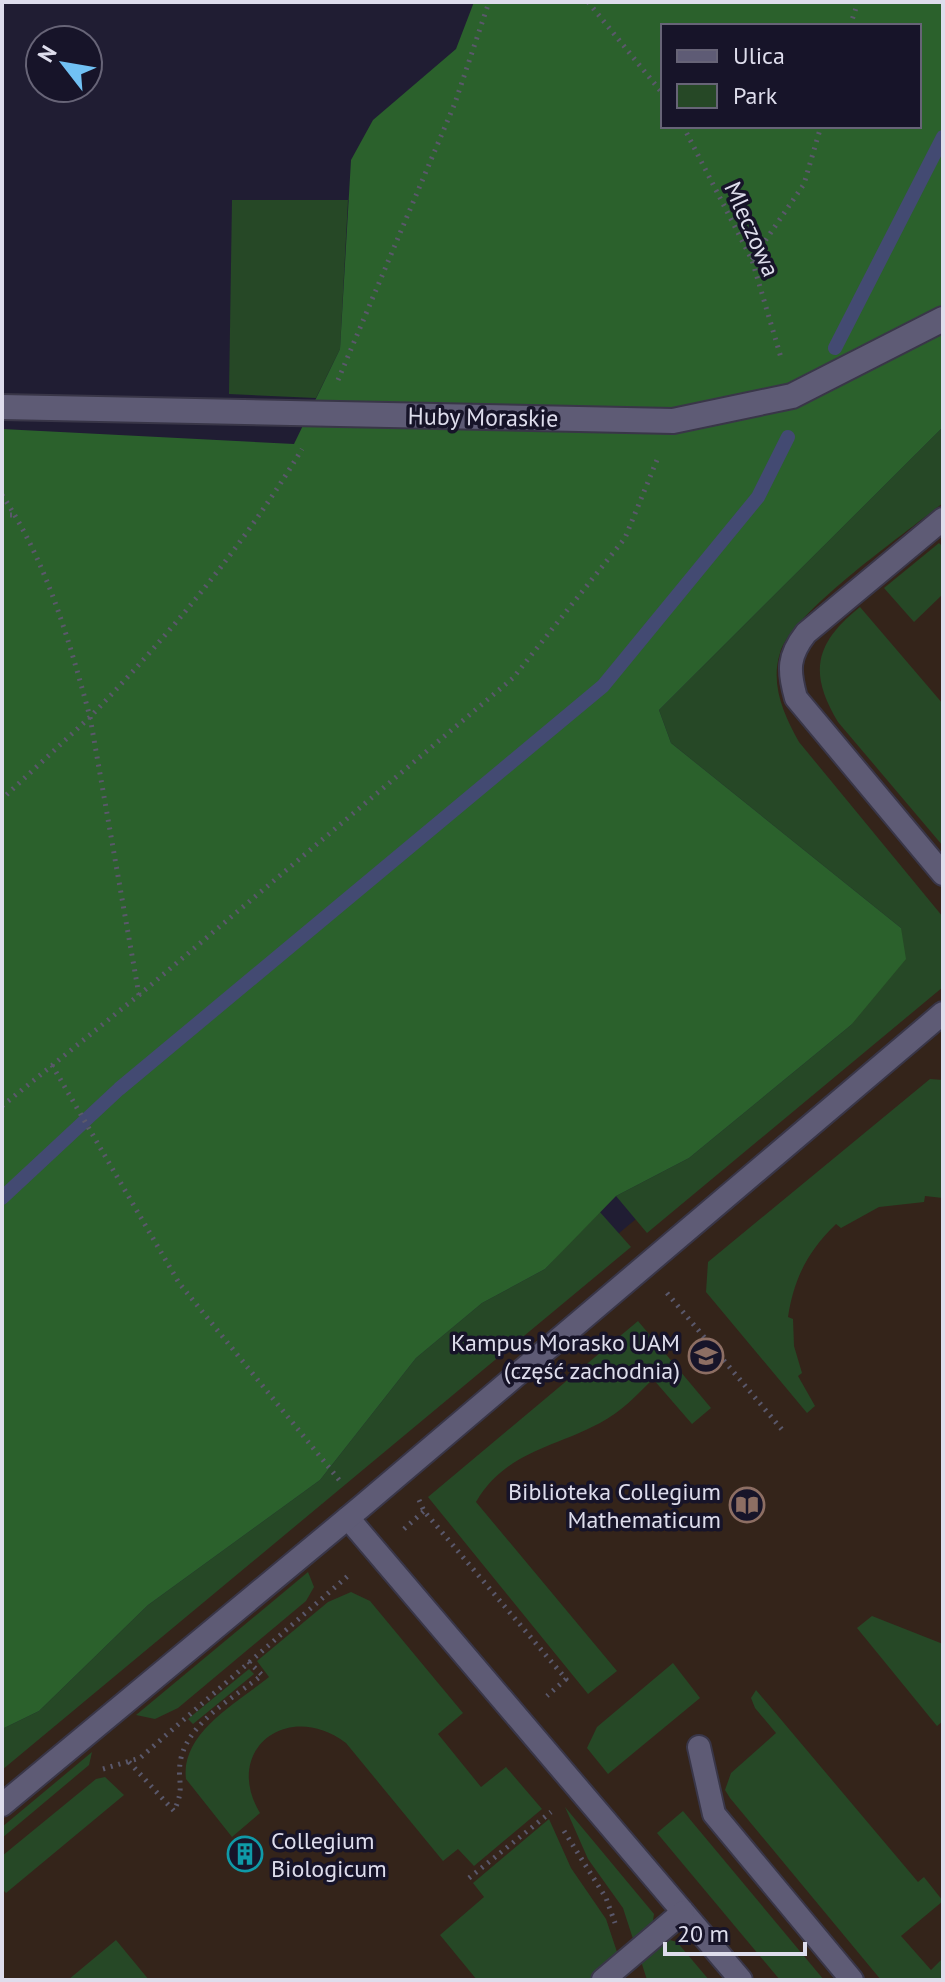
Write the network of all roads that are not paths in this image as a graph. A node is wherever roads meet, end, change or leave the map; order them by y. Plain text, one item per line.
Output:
1 (943, 319) edge
2 (2, 407) edge
3 (943, 519) edge
4 (943, 874) edge
5 (943, 1013) edge
6 (355, 1513) junction
7 (699, 1747) dead end
8 (2, 1805) edge
9 (683, 1912) junction
10 (603, 1980) edge
11 (741, 1980) edge
12 (852, 1980) edge

1 - 2 street, Huby Moraskie
3 - 4 lane
5 - 6 lane
6 - 8 lane
6 - 9 lane
7 - 12 lane
9 - 10 lane
9 - 11 lane

